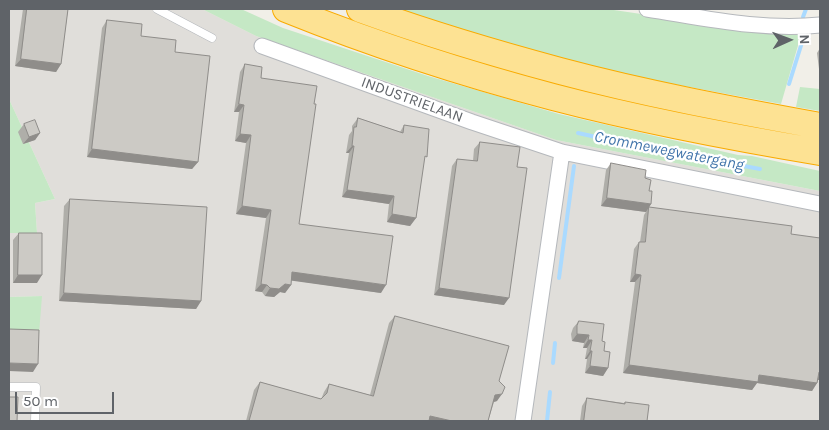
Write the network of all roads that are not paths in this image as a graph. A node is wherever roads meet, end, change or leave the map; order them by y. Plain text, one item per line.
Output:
1 (157, 9) edge
2 (286, 9) edge
3 (360, 9) edge
4 (647, 9) edge
5 (730, 16) edge
6 (820, 25) edge
7 (212, 38) dead end
8 (262, 46) dead end
9 (820, 126) edge
10 (562, 152) junction
11 (820, 152) edge
12 (820, 204) edge
13 (9, 387) edge
14 (35, 421) edge
15 (523, 421) edge

1 - 7 lane
2 - 11 highway
3 - 9 highway
4 - 5 street
5 - 6 street
8 - 10 street, INDUSTRIELAAN
10 - 12 street, INDUSTRIELAAN
10 - 15 street
13 - 14 lane

